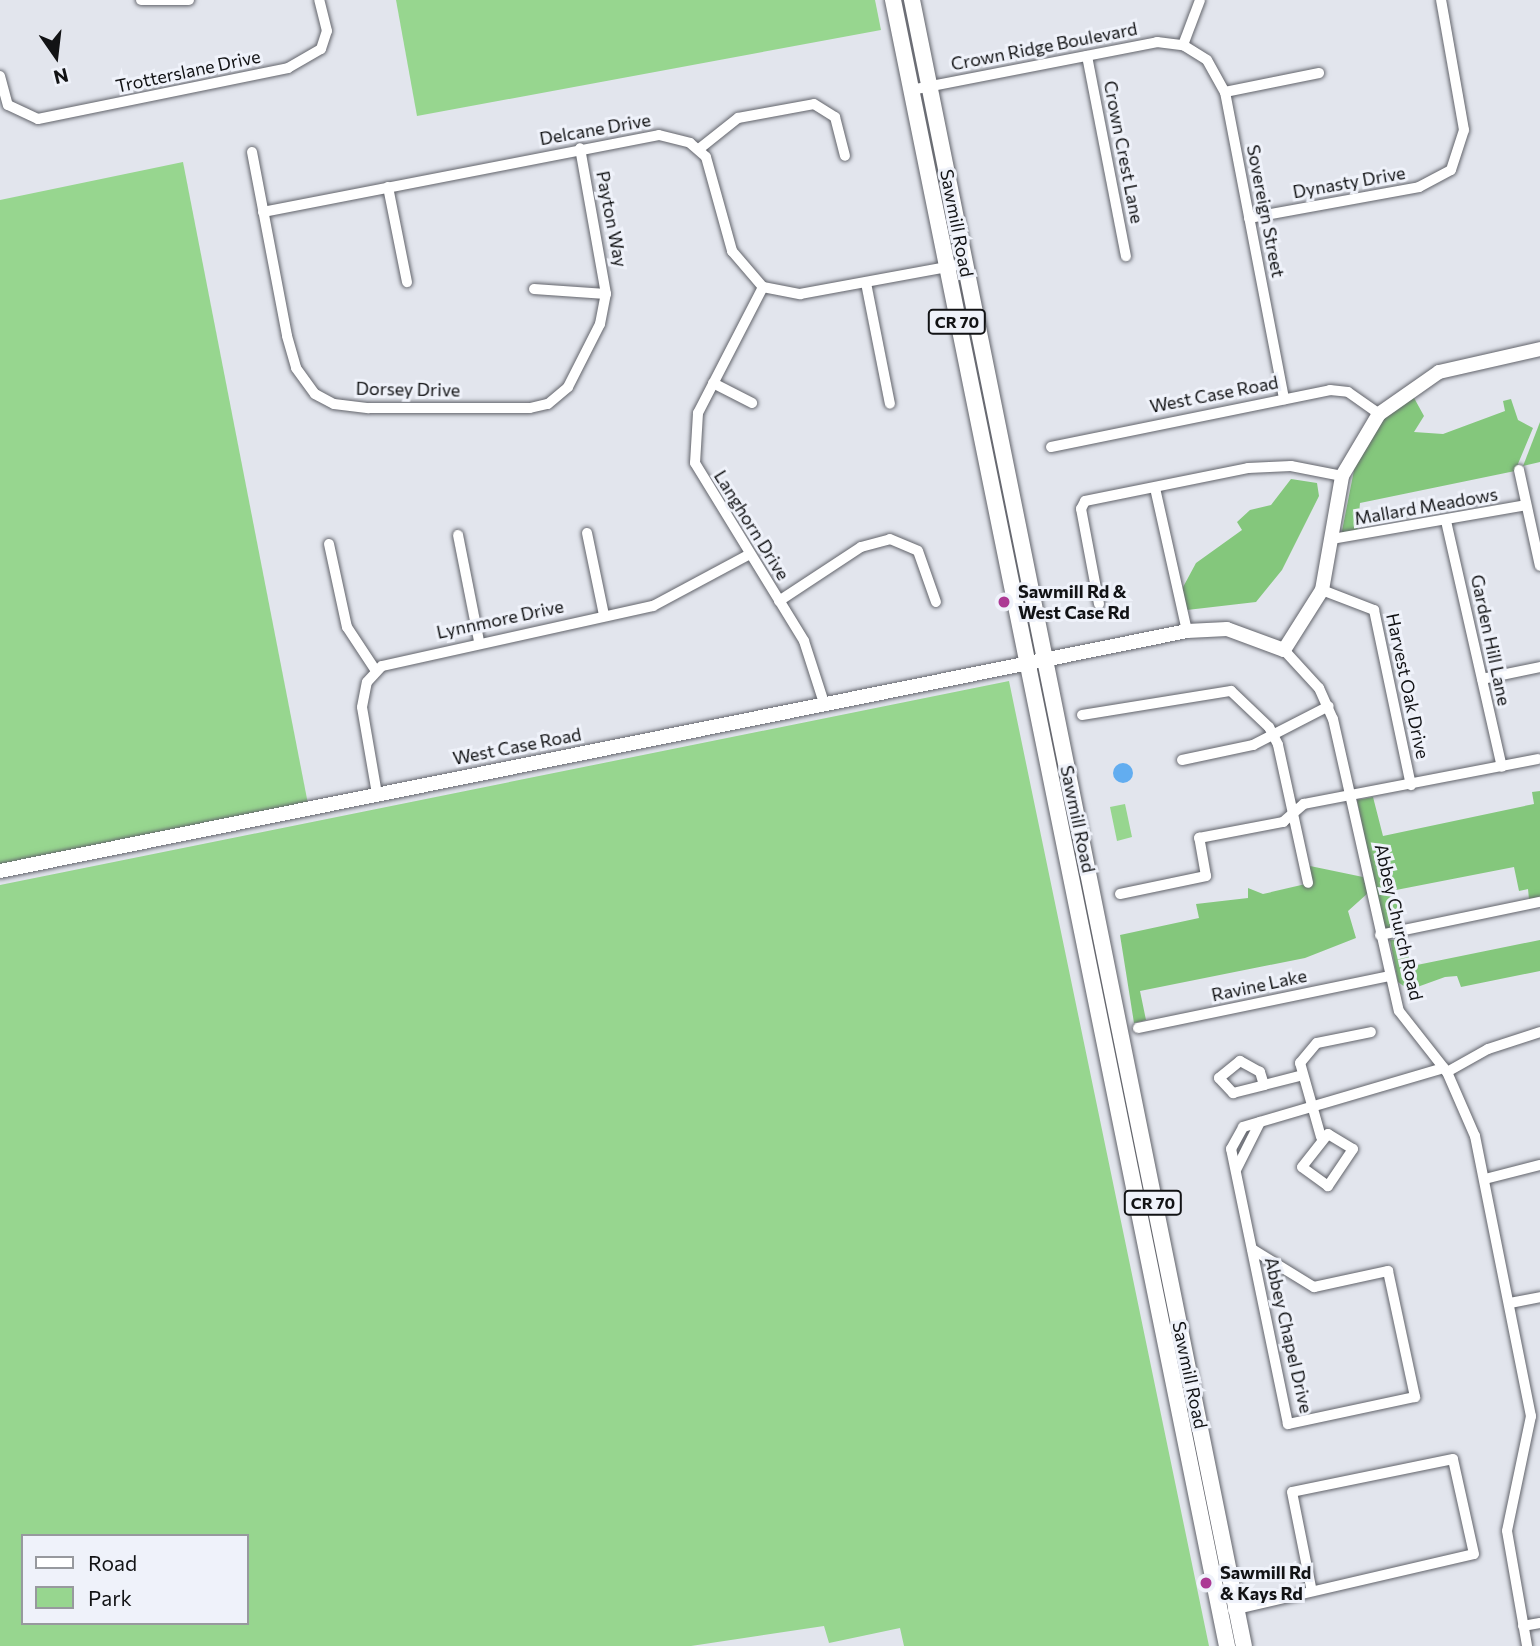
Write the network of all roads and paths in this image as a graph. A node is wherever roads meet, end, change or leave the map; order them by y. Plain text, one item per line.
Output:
1 (141, 0) edge
2 (189, 0) edge
3 (320, 0) edge
4 (893, 0) edge
5 (912, 0) edge
6 (1200, 0) edge
7 (1441, 0) edge
8 (1183, 46) junction
9 (1087, 56) junction
10 (1319, 73) dead end
11 (0, 76) edge
12 (928, 87) junction
13 (911, 89) junction
14 (1225, 92) junction
15 (580, 148) junction
16 (699, 149) junction
17 (252, 152) dead end
18 (845, 156) dead end
19 (388, 187) junction
20 (263, 212) junction
21 (1249, 218) junction
22 (1126, 256) dead end
23 (963, 264) junction
24 (946, 267) junction
25 (407, 282) dead end
26 (866, 283) junction
27 (763, 287) junction
28 (534, 289) dead end
29 (606, 294) junction
30 (1540, 349) edge
31 (574, 374) joint
32 (713, 383) junction
33 (1284, 400) junction
34 (752, 403) dead end
35 (890, 404) dead end
36 (1379, 414) junction
37 (1051, 447) dead end
38 (1519, 470) dead end
39 (1342, 475) junction
40 (1155, 488) junction
41 (1526, 505) junction
42 (1446, 520) junction
43 (587, 533) dead end
44 (458, 535) dead end
45 (1332, 539) junction
46 (329, 544) dead end
47 (748, 555) junction
48 (1540, 566) edge
49 (1322, 590) junction
50 (779, 601) junction
51 (936, 602) dead end
52 (1099, 604) dead end
53 (604, 615) junction
54 (1186, 631) junction
55 (479, 641) junction
56 (1284, 650) junction
57 (1042, 659) junction
58 (1025, 662) junction
59 (1540, 667) edge
60 (376, 671) junction
61 (1482, 679) junction
62 (824, 703) junction
63 (1329, 706) junction
64 (1082, 715) dead end
65 (1274, 737) junction
66 (1538, 759) dead end
67 (1182, 760) dead end
68 (1502, 766) junction
69 (1411, 785) junction
70 (377, 794) junction
71 (1351, 795) junction
72 (1293, 815) junction
73 (0, 871) edge
74 (1308, 883) dead end
75 (1120, 894) dead end
76 (1540, 902) edge
77 (1380, 935) junction
78 (1388, 976) junction
79 (1138, 1028) dead end
80 (1371, 1032) dead end
81 (1540, 1032) edge
82 (1445, 1070) junction
83 (1303, 1075) junction
84 (1264, 1085) dead end
85 (1311, 1108) junction
86 (1321, 1138) junction
87 (1540, 1165) edge
88 (1485, 1179) junction
89 (1252, 1249) junction
90 (1540, 1297) edge
91 (1510, 1303) junction
92 (1536, 1430) edge
93 (1311, 1587) junction
94 (1237, 1610) junction
95 (1220, 1613) junction
96 (1540, 1623) edge
97 (1523, 1626) junction
98 (1227, 1646) edge
99 (1244, 1646) edge
100 (1527, 1646) edge

1 - 2 street
3 - 11 street, Trotterslane Drive
4 - 13 main road, Sawmill Road / CR 70
5 - 12 main road, Sawmill Road / CR 70
6 - 8 street
7 - 21 street, Dynasty Drive
8 - 9 street, Crown Ridge Boulevard
8 - 14 street, Sovereign Street
9 - 12 street, Crown Ridge Boulevard
9 - 22 street, Crown Crest Lane
10 - 14 street
12 - 13 street, Crown Ridge Boulevard
12 - 23 main road, Sawmill Road / CR 70
13 - 24 main road, Sawmill Road / CR 70
14 - 21 street, Sovereign Street
15 - 16 street, Delcane Drive
15 - 19 street, Delcane Drive
15 - 29 street, Payton Way
16 - 18 street
16 - 27 street
17 - 20 street, Dorsey Drive
19 - 20 street, Delcane Drive
19 - 25 street
20 - 31 street, Dorsey Drive
21 - 33 street, Sovereign Street
23 - 24 street
23 - 57 main road, Sawmill Road / CR 70
24 - 26 street
24 - 58 main road, Sawmill Road / CR 70
26 - 27 street
26 - 35 street
27 - 32 street, Langhorn Drive
28 - 29 street
29 - 31 street, Payton Way
30 - 36 main road
32 - 34 street
32 - 47 street, Langhorn Drive
33 - 36 street, West Case Road
33 - 37 street, West Case Road
36 - 39 main road
38 - 41 street
39 - 40 street
39 - 45 main road
40 - 52 street
40 - 54 street
41 - 42 street, Mallard Meadows
41 - 48 street
42 - 45 street, Mallard Meadows
42 - 61 street, Garden Hill Lane
43 - 53 street
44 - 55 street
45 - 49 main road
46 - 60 street
47 - 50 street, Langhorn Drive
47 - 53 street, Lynnmore Drive
49 - 56 main road
49 - 69 street, Harvest Oak Drive
50 - 51 street
50 - 62 street, Langhorn Drive
53 - 55 street, Lynnmore Drive
54 - 56 main road
54 - 57 main road
55 - 60 street, Lynnmore Drive
56 - 63 street, Abbey Church Road
57 - 58 main road, West Case Road
57 - 94 main road, Sawmill Road / CR 70
58 - 62 main road, West Case Road
58 - 95 main road, Sawmill Road / CR 70
59 - 61 street
60 - 70 street
61 - 68 street, Garden Hill Lane
62 - 70 main road, West Case Road
63 - 65 street
63 - 71 street, Abbey Church Road
64 - 65 street
65 - 67 street
65 - 72 street
66 - 68 street
68 - 69 street
69 - 71 street
70 - 73 main road, West Case Road
71 - 72 street
71 - 77 street, Abbey Church Road
72 - 74 street
72 - 75 street
76 - 77 street
77 - 78 street, Abbey Church Road
78 - 79 street, Ravine Lake
78 - 82 street, Abbey Church Road
80 - 83 street
81 - 82 street, Abbey Chapel Drive
82 - 85 street, Abbey Chapel Drive
82 - 88 street, Abbey Church Road
83 - 84 street
83 - 85 street
85 - 86 street
85 - 89 street, Abbey Chapel Drive
86 - 86 street
87 - 88 street
88 - 91 street, Abbey Church Road
89 - 89 street, Abbey Chapel Drive
90 - 91 street
91 - 92 street, Abbey Church Road
92 - 97 street, Abbey Church Road
93 - 93 street
93 - 94 street
94 - 95 street
94 - 99 main road, Sawmill Road / CR 70
95 - 98 main road, Sawmill Road / CR 70
96 - 97 street
97 - 100 street, Abbey Church Road

